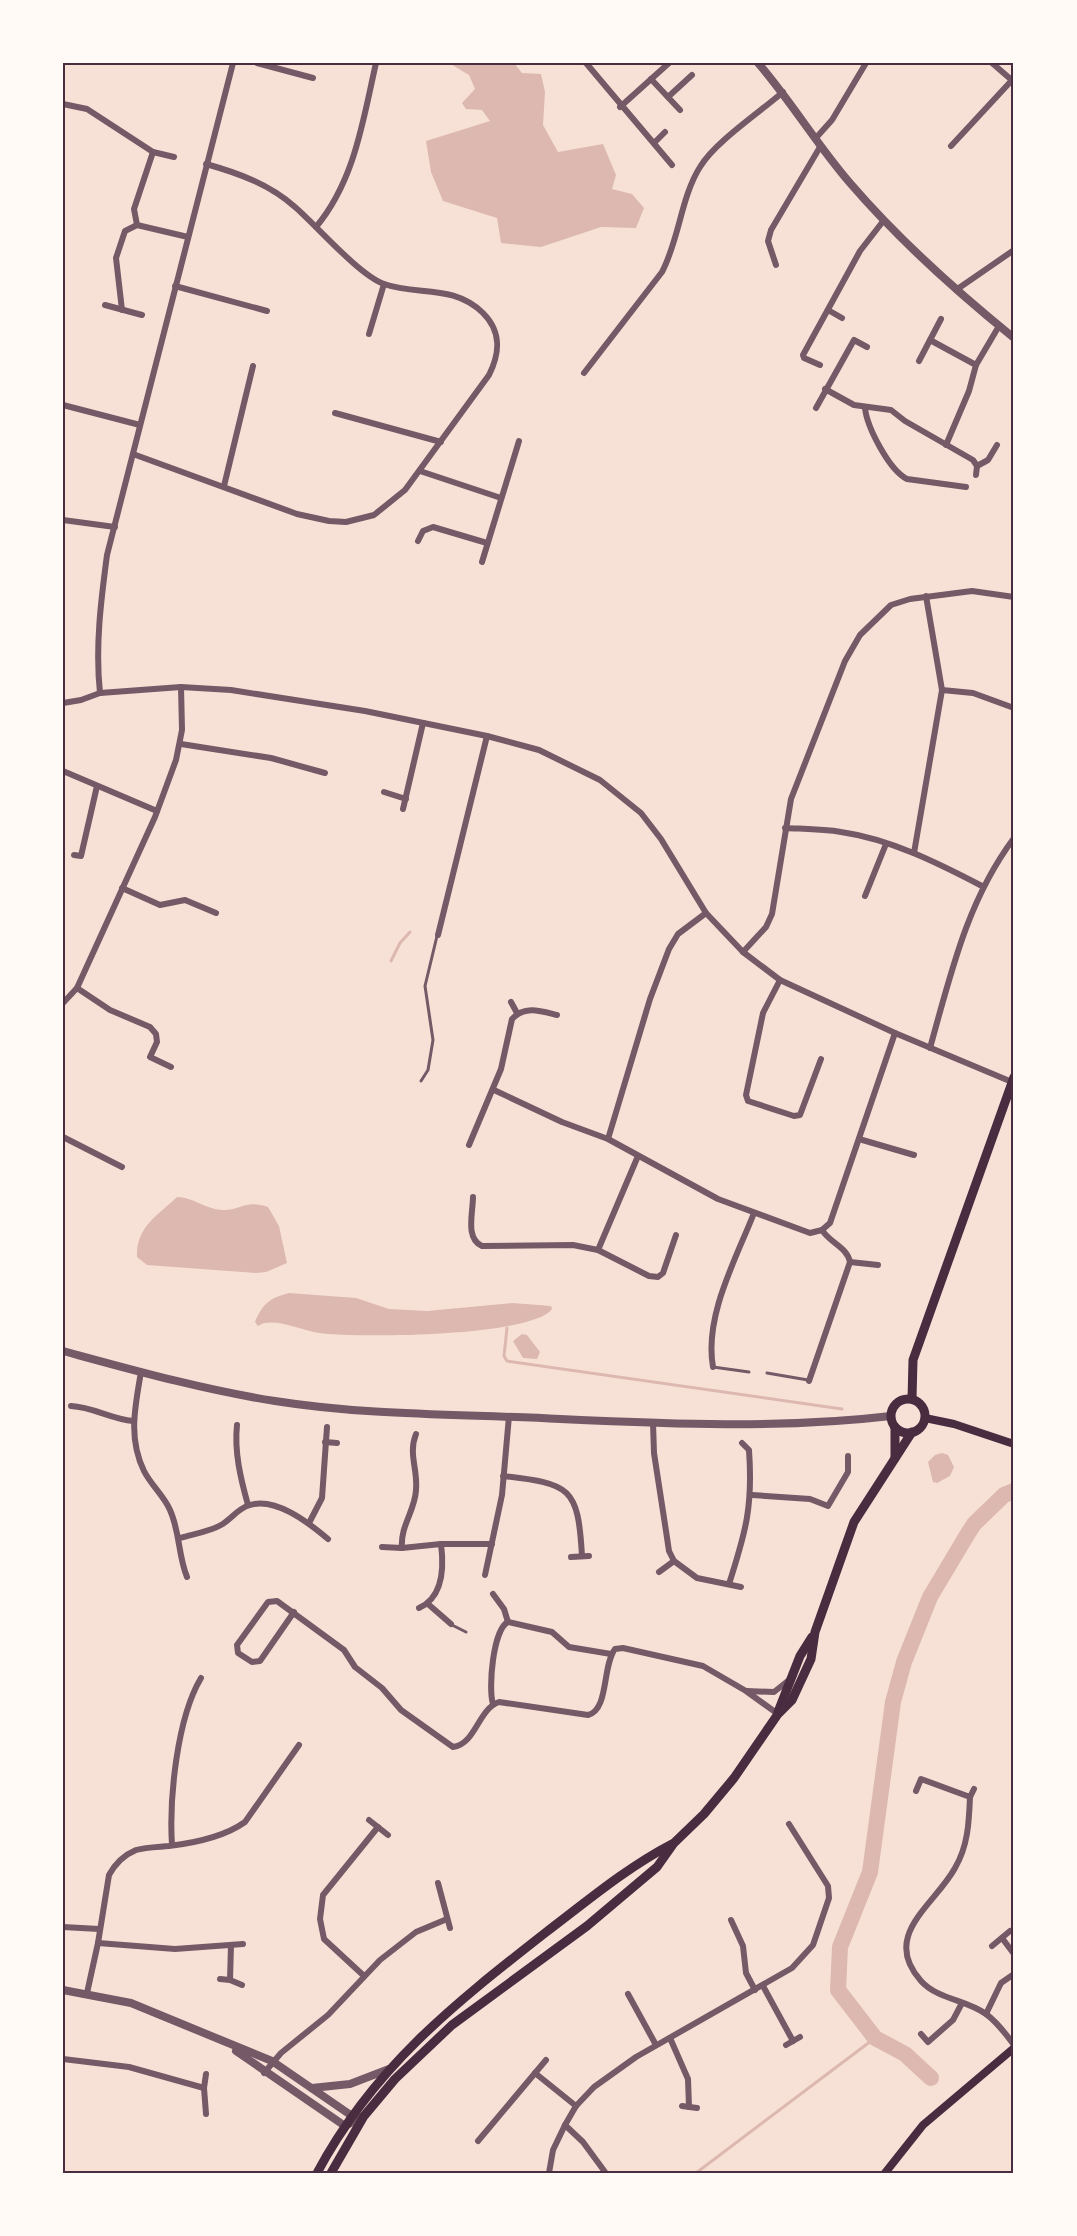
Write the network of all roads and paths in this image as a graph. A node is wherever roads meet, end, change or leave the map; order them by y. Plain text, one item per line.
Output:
1 (257, 63) edge
2 (376, 63) edge
3 (586, 63) edge
4 (669, 63) edge
5 (758, 63) edge
6 (866, 63) edge
7 (992, 63) edge
8 (229, 64) edge
9 (692, 75) dead end
10 (313, 78) dead end
11 (651, 79) junction
12 (1013, 80) edge
13 (783, 92) junction
14 (668, 97) junction
15 (63, 104) edge
16 (620, 107) junction
17 (680, 110) dead end
18 (665, 132) dead end
19 (815, 139) junction
20 (655, 142) junction
21 (951, 146) dead end
22 (820, 147) junction
23 (153, 153) junction
24 (174, 157) dead end
25 (206, 164) junction
26 (672, 165) dead end
27 (884, 220) junction
28 (137, 225) junction
29 (316, 226) junction
30 (188, 237) junction
31 (1014, 250) edge
32 (776, 266) dead end
33 (384, 284) junction
34 (175, 286) junction
35 (956, 290) junction
36 (105, 305) dead end
37 (122, 309) junction
38 (828, 310) junction
39 (267, 311) dead end
40 (142, 315) dead end
41 (842, 318) dead end
42 (941, 319) dead end
43 (999, 326) junction
44 (369, 334) dead end
45 (1014, 338) edge
46 (930, 340) junction
47 (867, 347) dead end
48 (919, 361) dead end
49 (820, 364) dead end
50 (976, 365) junction
51 (253, 366) dead end
52 (584, 373) dead end
53 (825, 389) junction
54 (63, 405) edge
55 (816, 408) dead end
56 (865, 408) junction
57 (336, 413) dead end
58 (140, 425) junction
59 (519, 441) dead end
60 (441, 442) junction
61 (946, 445) junction
62 (997, 445) dead end
63 (133, 454) junction
64 (977, 466) junction
65 (420, 471) junction
66 (976, 475) dead end
67 (224, 486) junction
68 (966, 487) dead end
69 (501, 498) junction
70 (63, 520) edge
71 (115, 527) junction
72 (418, 541) dead end
73 (487, 543) junction
74 (482, 562) dead end
75 (926, 596) junction
76 (1014, 597) edge
77 (181, 687) junction
78 (942, 690) junction
79 (100, 693) junction
80 (63, 702) edge
81 (1014, 708) edge
82 (423, 723) junction
83 (487, 736) junction
84 (181, 744) junction
85 (63, 771) edge
86 (325, 773) dead end
87 (98, 786) junction
88 (384, 792) dead end
89 (406, 799) junction
90 (403, 808) dead end
91 (157, 811) junction
92 (785, 828) junction
93 (1014, 837) edge
94 (886, 844) junction
95 (914, 854) junction
96 (74, 855) dead end
97 (982, 886) junction
98 (122, 888) junction
99 (865, 896) dead end
100 (216, 913) dead end
101 (706, 913) junction
102 (438, 935) joint
103 (743, 952) junction
104 (780, 980) junction
105 (77, 988) junction
106 (511, 1002) dead end
107 (63, 1003) edge
108 (517, 1013) junction
109 (557, 1015) dead end
110 (895, 1033) junction
111 (930, 1048) junction
112 (821, 1059) dead end
113 (171, 1067) dead end
114 (1013, 1080) edge
115 (421, 1081) dead end
116 (494, 1090) junction
117 (63, 1137) edge
118 (608, 1139) junction
119 (859, 1139) junction
120 (469, 1145) dead end
121 (914, 1155) dead end
122 (638, 1156) junction
123 (122, 1167) dead end
124 (473, 1197) dead end
125 (754, 1213) junction
126 (822, 1230) junction
127 (676, 1235) dead end
128 (598, 1251) junction
129 (850, 1262) junction
130 (878, 1265) dead end
131 (63, 1352) edge
132 (713, 1367) joint
133 (141, 1372) junction
134 (749, 1372) dead end
135 (767, 1373) dead end
136 (809, 1381) joint
137 (912, 1399) junction
138 (71, 1406) dead end
139 (509, 1416) junction
140 (891, 1416) junction
141 (925, 1418) junction
142 (133, 1421) junction
143 (653, 1423) junction
144 (237, 1425) dead end
145 (327, 1427) dead end
146 (895, 1427) junction
147 (912, 1432) junction
148 (416, 1434) dead end
149 (325, 1442) junction
150 (336, 1443) dead end
151 (742, 1443) dead end
152 (1014, 1444) edge
153 (848, 1456) dead end
154 (895, 1458) junction
155 (503, 1476) junction
156 (752, 1495) junction
157 (248, 1505) junction
158 (309, 1523) junction
159 (180, 1538) junction
160 (328, 1539) dead end
161 (441, 1544) junction
162 (492, 1544) junction
163 (382, 1547) dead end
164 (402, 1548) junction
165 (571, 1557) dead end
166 (675, 1561) junction
167 (659, 1572) dead end
168 (485, 1575) dead end
169 (187, 1577) dead end
170 (729, 1584) junction
171 (741, 1587) dead end
172 (493, 1594) dead end
173 (428, 1604) junction
174 (419, 1608) dead end
175 (294, 1612) junction
176 (508, 1622) junction
177 (451, 1624) joint
178 (466, 1632) dead end
179 (815, 1632) junction
180 (611, 1654) junction
181 (201, 1678) dead end
182 (790, 1678) junction
183 (746, 1691) junction
184 (493, 1704) junction
185 (777, 1714) junction
186 (299, 1744) dead end
187 (974, 1789) dead end
188 (916, 1791) dead end
189 (970, 1797) junction
190 (369, 1820) dead end
191 (789, 1824) dead end
192 (378, 1827) junction
193 (388, 1835) dead end
194 (674, 1843) junction
195 (172, 1845) junction
196 (438, 1883) dead end
197 (447, 1918) junction
198 (731, 1920) dead end
199 (63, 1927) edge
200 (450, 1928) dead end
201 (99, 1929) junction
202 (1010, 1932) dead end
203 (1002, 1938) junction
204 (98, 1943) junction
205 (243, 1944) dead end
206 (231, 1945) junction
207 (992, 1946) dead end
208 (1014, 1954) edge
209 (1014, 1974) edge
210 (363, 1976) junction
211 (220, 1979) dead end
212 (230, 1980) junction
213 (242, 1985) dead end
214 (763, 1986) junction
215 (63, 1990) edge
216 (755, 1990) junction
217 (87, 1993) junction
218 (628, 1994) dead end
219 (962, 2003) junction
220 (986, 2014) junction
221 (921, 2034) dead end
222 (800, 2037) dead end
223 (670, 2038) junction
224 (793, 2041) junction
225 (227, 2045) junction
226 (656, 2045) junction
227 (786, 2045) dead end
228 (1014, 2046) edge
229 (63, 2059) edge
230 (546, 2060) dead end
231 (272, 2061) junction
232 (389, 2069) junction
233 (264, 2073) junction
234 (536, 2073) junction
235 (206, 2074) dead end
236 (204, 2088) junction
237 (312, 2088) junction
238 (576, 2106) junction
239 (697, 2108) dead end
240 (206, 2114) dead end
241 (358, 2119) junction
242 (565, 2125) junction
243 (345, 2126) junction
244 (478, 2141) dead end
245 (605, 2172) edge
246 (316, 2173) edge
247 (331, 2173) edge
248 (549, 2173) edge
249 (885, 2173) edge

1 - 10 street
2 - 29 street
3 - 16 street
4 - 11 street
5 - 13 street
6 - 19 street
7 - 12 street
8 - 25 street
9 - 14 street
11 - 14 street
11 - 16 street
12 - 21 street
13 - 19 street
13 - 52 street
14 - 17 street
15 - 23 street
16 - 20 street
18 - 20 street
19 - 22 street
20 - 26 street
22 - 27 street
22 - 32 street
23 - 24 street
23 - 28 street
25 - 29 street
25 - 30 street
27 - 35 street
27 - 38 street
28 - 30 street
28 - 37 street
29 - 33 street
30 - 34 street
31 - 35 street
33 - 44 street
33 - 60 street
34 - 39 street
34 - 58 street
35 - 43 street
36 - 37 street
37 - 40 street
38 - 41 street
38 - 49 street
42 - 46 street
43 - 45 street
43 - 50 street
46 - 48 street
46 - 50 street
47 - 53 street
50 - 61 street
51 - 67 street
53 - 55 street
53 - 56 street
54 - 58 street
56 - 61 street
56 - 68 street
57 - 60 street
58 - 63 street
59 - 69 street
60 - 65 street
61 - 64 street
62 - 64 street
63 - 67 street
63 - 71 street
64 - 66 street
65 - 67 street
65 - 69 street
69 - 73 street
70 - 71 street
71 - 79 street
72 - 73 street
73 - 74 street
75 - 76 street
75 - 78 street
75 - 92 street
77 - 79 street
77 - 82 street
77 - 84 street
78 - 81 street
78 - 95 street
79 - 80 street
82 - 83 street
82 - 89 street
83 - 101 street
83 - 102 street
84 - 86 street
84 - 91 street
85 - 87 street
87 - 91 street
87 - 96 street
88 - 89 street
89 - 90 street
91 - 98 street
92 - 94 street
92 - 103 street
93 - 97 street
94 - 95 street
94 - 99 street
95 - 97 street
97 - 111 street
98 - 100 street
98 - 105 street
101 - 103 street
101 - 118 street
102 - 115 lane
103 - 104 street
104 - 110 street
104 - 112 street
105 - 107 street
105 - 113 street
106 - 108 street
108 - 109 street
108 - 116 street
110 - 111 street
110 - 119 street
111 - 114 street
114 - 137 main road
116 - 118 street
116 - 120 street
117 - 123 street
118 - 122 street
119 - 121 street
119 - 126 street
122 - 125 street
122 - 128 street
124 - 128 street
125 - 126 street
125 - 132 street
126 - 129 street
127 - 128 street
129 - 130 street
129 - 136 street
131 - 133 street
132 - 134 lane
133 - 139 street
133 - 142 street
135 - 136 lane
137 - 140 main road
137 - 141 main road
138 - 142 street
139 - 143 street
139 - 155 street
140 - 143 street
140 - 146 main road
141 - 147 main road
141 - 152 main road
142 - 159 street
143 - 166 street
144 - 157 street
145 - 149 street
146 - 147 main road
146 - 154 main road
147 - 154 main road
148 - 164 street
149 - 150 street
149 - 158 street
151 - 156 street
153 - 156 street
154 - 179 main road
155 - 162 street
155 - 165 street
156 - 170 street
157 - 158 street
157 - 159 street
158 - 160 street
159 - 169 street
161 - 162 street
161 - 164 street
161 - 173 street
162 - 168 street
163 - 164 street
166 - 167 street
166 - 170 street
170 - 171 street
172 - 176 street
173 - 174 street
173 - 177 street
175 - 175 street
175 - 184 street
176 - 180 street
176 - 184 street
177 - 178 lane
179 - 182 main road
179 - 185 main road
180 - 183 street
180 - 184 street
181 - 195 street
182 - 183 street
182 - 185 main road
183 - 185 street
185 - 194 main road
186 - 195 street
187 - 189 street
188 - 189 street
189 - 219 street
190 - 192 street
191 - 214 street
192 - 193 street
192 - 210 street
194 - 232 main road
194 - 241 main road
195 - 201 street
196 - 197 street
197 - 200 street
197 - 210 street
198 - 216 street
199 - 201 street
201 - 204 street
202 - 203 street
203 - 207 street
203 - 208 street
204 - 206 street
204 - 217 street
205 - 206 street
206 - 212 street
209 - 220 street
210 - 231 street
211 - 212 street
212 - 213 street
214 - 216 street
214 - 224 street
215 - 217 street
216 - 223 street
217 - 225 street
218 - 226 street
219 - 220 street
219 - 221 street
220 - 228 street
222 - 224 street
223 - 226 street
223 - 239 street
224 - 227 street
225 - 231 street
225 - 233 street
226 - 238 street
228 - 249 main road
229 - 236 street
230 - 234 street
231 - 233 street
231 - 237 street
232 - 237 street
232 - 241 main road
233 - 243 street
234 - 238 street
234 - 244 street
235 - 236 street
236 - 240 street
237 - 241 street
238 - 242 street
241 - 243 main road
241 - 247 main road
242 - 245 street
242 - 248 street
243 - 246 main road

